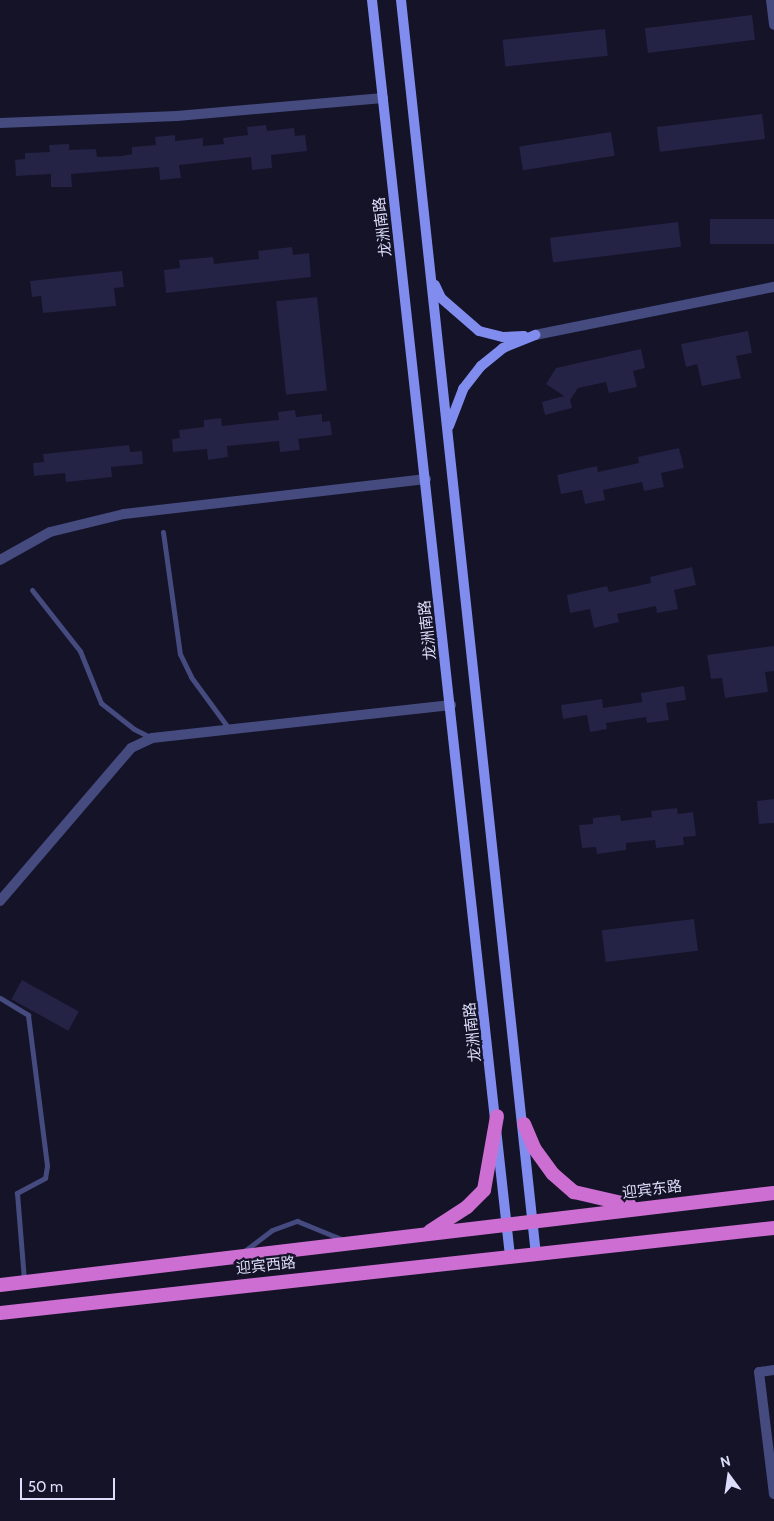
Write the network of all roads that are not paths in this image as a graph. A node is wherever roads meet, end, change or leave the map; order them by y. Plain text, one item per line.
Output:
1 (372, 0) edge
2 (401, 0) edge
3 (771, 0) edge
4 (774, 25) edge
5 (383, 98) junction
6 (0, 124) edge
7 (431, 279) junction
8 (774, 287) edge
9 (535, 335) junction
10 (448, 429) junction
11 (426, 479) junction
12 (162, 532) dead end
13 (0, 560) edge
14 (32, 590) dead end
15 (451, 705) junction
16 (230, 730) junction
17 (152, 738) junction
18 (0, 901) edge
19 (0, 998) edge
20 (497, 1116) junction
21 (524, 1124) junction
22 (774, 1194) edge
23 (643, 1207) junction
24 (534, 1223) junction
25 (508, 1225) junction
26 (774, 1228) edge
27 (415, 1237) junction
28 (354, 1244) junction
29 (536, 1254) junction
30 (510, 1256) junction
31 (234, 1259) junction
32 (25, 1283) junction
33 (0, 1286) edge
34 (0, 1313) edge
35 (774, 1370) edge
36 (774, 1494) edge

1 - 5 main road, 龙洲南路
2 - 7 main road
3 - 4 street
5 - 6 street
5 - 11 main road, 龙洲南路
7 - 9 main road
7 - 10 main road
8 - 9 street
9 - 10 main road
10 - 21 main road
11 - 13 street
11 - 15 main road, 龙洲南路
12 - 16 lane
14 - 17 lane
15 - 16 street
15 - 20 main road, 龙洲南路
16 - 17 street
17 - 18 street
19 - 32 lane
20 - 25 main road, 龙洲南路
20 - 27 highway
21 - 23 highway
21 - 24 main road
22 - 23 highway, 迎宾东路
23 - 24 highway, 迎宾东路
24 - 25 highway, 迎宾西路
24 - 29 main road
25 - 27 highway, 迎宾西路
25 - 30 main road, 龙洲南路
26 - 29 highway
27 - 28 highway, 迎宾西路
28 - 31 highway, 迎宾西路
28 - 31 lane
29 - 30 highway, 迎宾西路
30 - 34 highway, 迎宾西路
31 - 32 highway, 迎宾西路
32 - 33 highway, 迎宾西路
35 - 36 street

